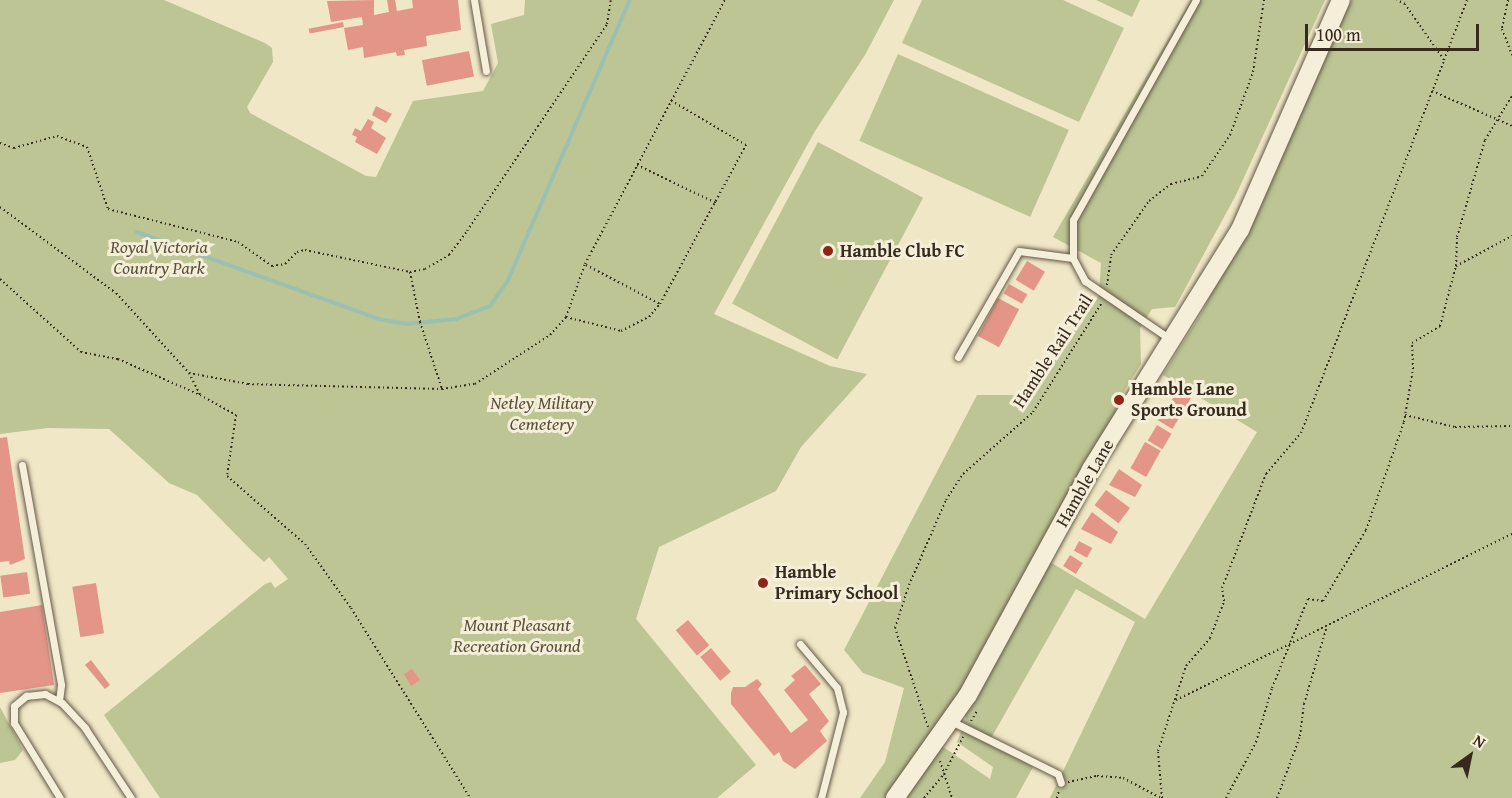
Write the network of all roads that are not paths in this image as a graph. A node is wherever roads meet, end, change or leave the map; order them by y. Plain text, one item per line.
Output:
1 (474, 0) edge
2 (1196, 0) edge
3 (1341, 0) edge
4 (486, 70) dead end
5 (1073, 258) junction
6 (1172, 341) junction
7 (958, 357) dead end
8 (21, 465) dead end
9 (800, 644) dead end
10 (59, 701) junction
11 (951, 721) junction
12 (1061, 783) road end
13 (60, 798) edge
14 (131, 798) edge
15 (821, 798) edge
16 (895, 798) edge

1 - 4 lane
2 - 5 lane
3 - 6 main road, Hamble Lane
5 - 6 lane
5 - 7 lane
6 - 11 main road, Hamble Lane
8 - 10 lane
9 - 15 lane
10 - 13 lane
10 - 14 lane
11 - 12 lane
11 - 16 main road, Hamble Lane

